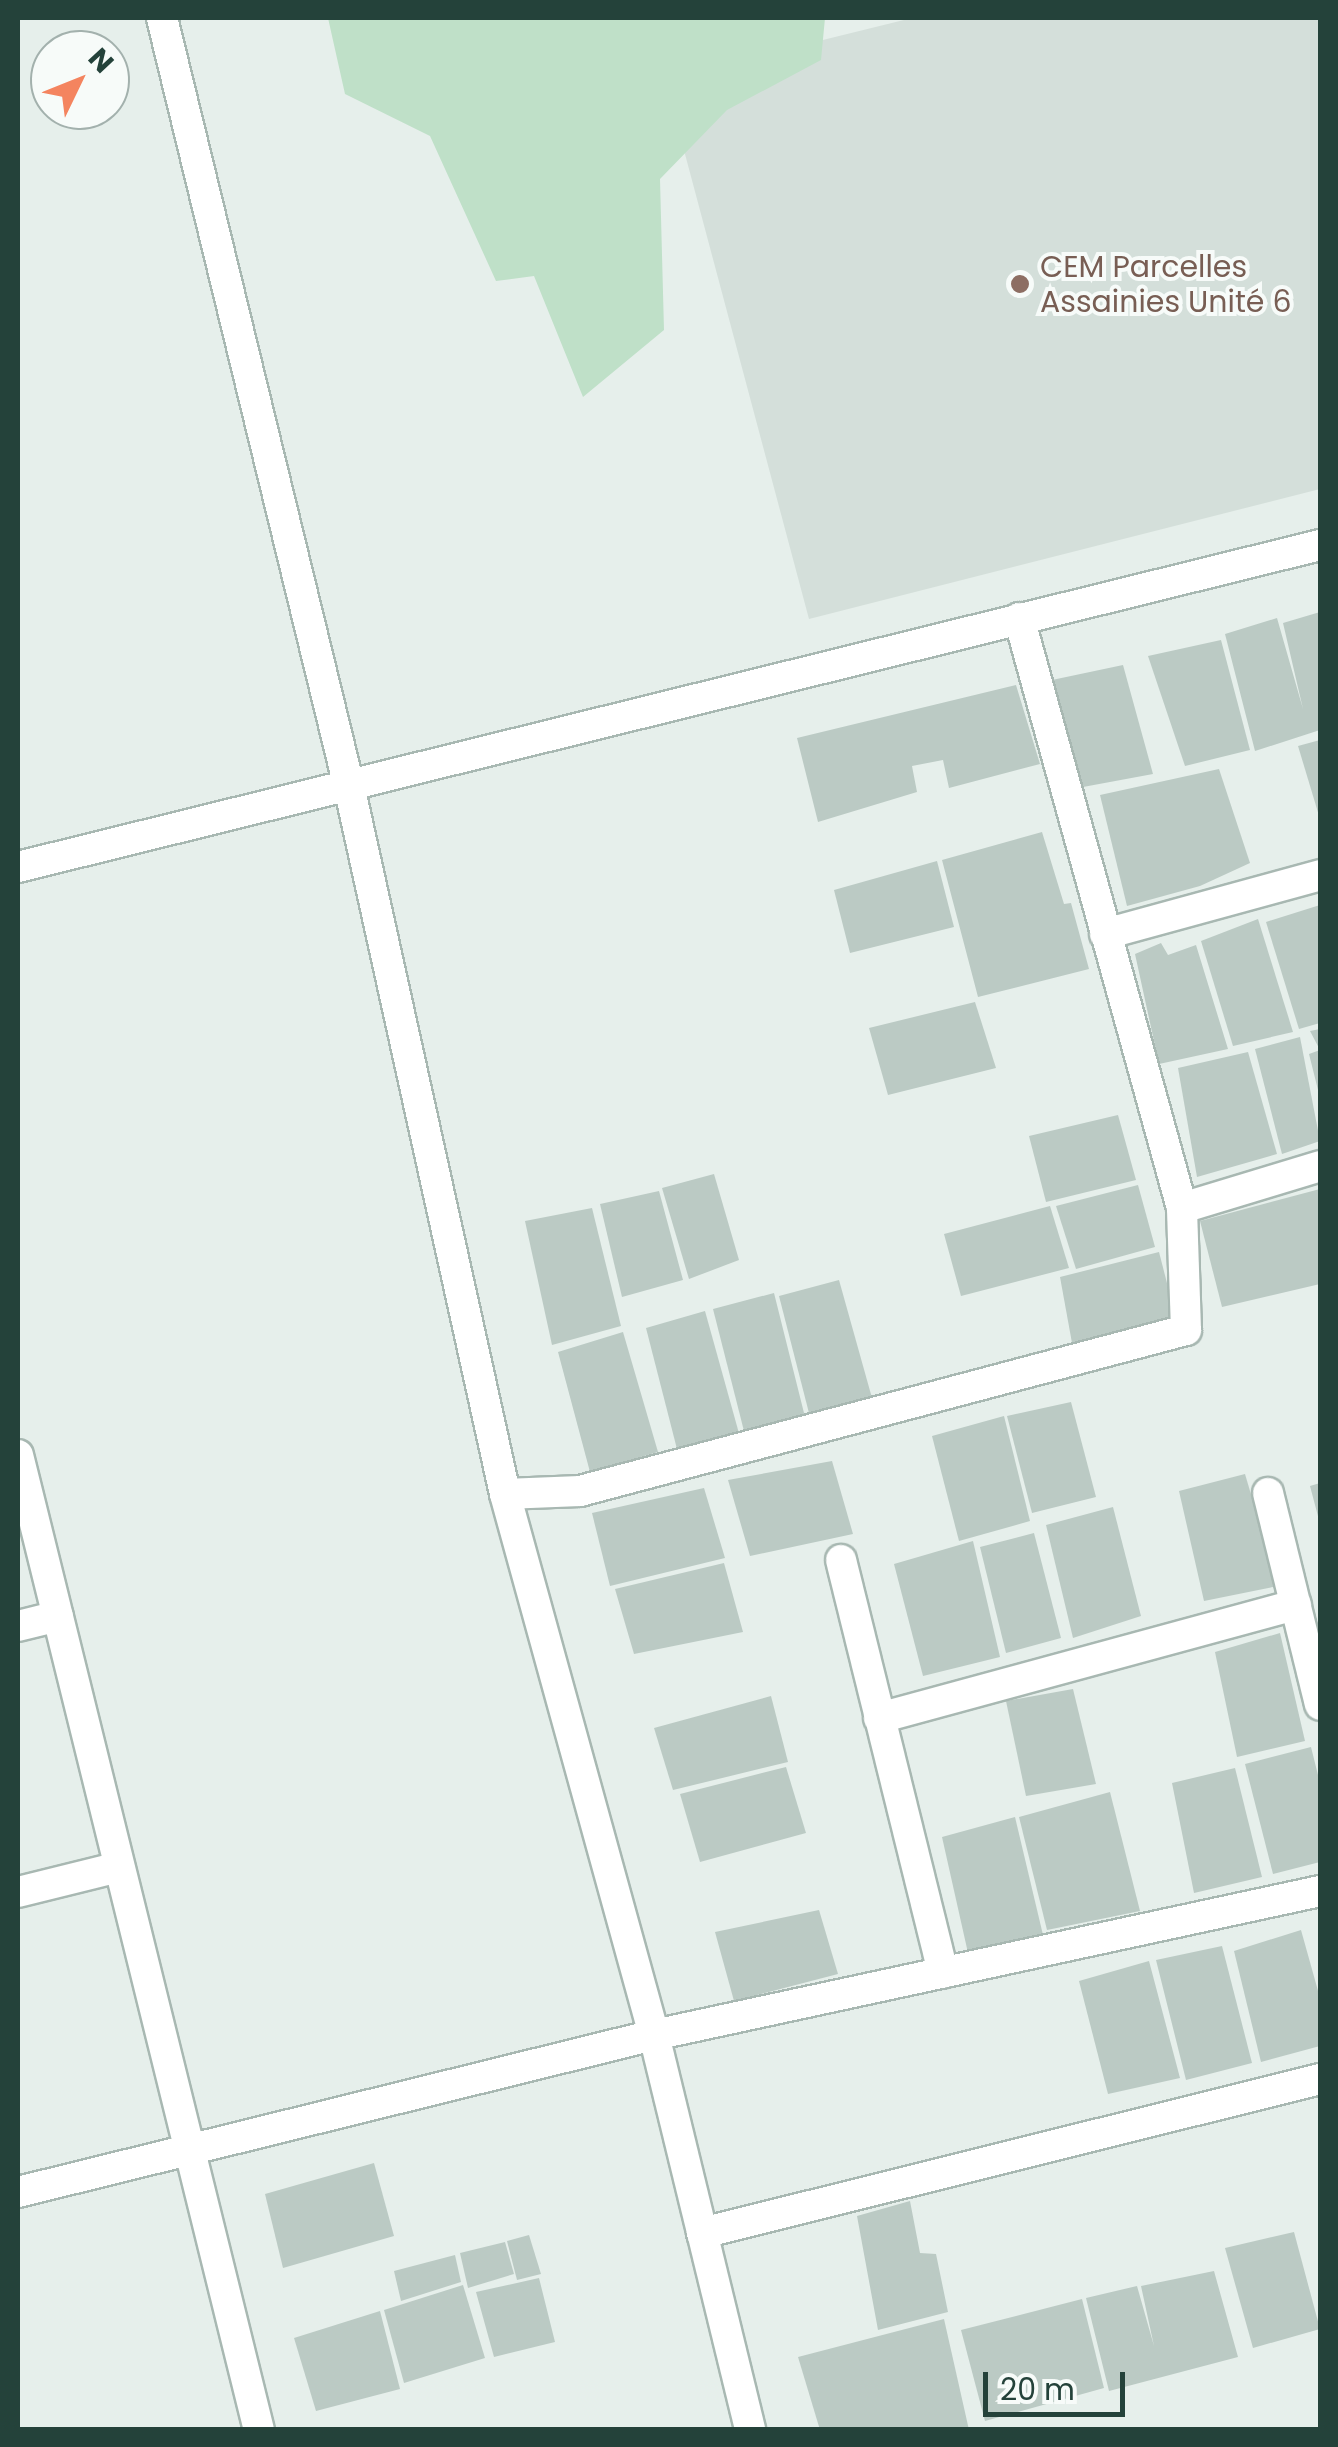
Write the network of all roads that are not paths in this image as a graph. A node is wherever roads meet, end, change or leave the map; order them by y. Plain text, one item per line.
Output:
1 (162, 18) edge
2 (1320, 545) edge
3 (1019, 618) junction
4 (349, 786) junction
5 (18, 868) edge
6 (1320, 875) edge
7 (1105, 934) junction
8 (1320, 1166) edge
9 (1182, 1208) junction
10 (18, 1454) edge
11 (1268, 1492) dead end
12 (505, 1494) junction
13 (841, 1560) dead end
14 (1296, 1605) junction
15 (58, 1616) junction
16 (18, 1626) edge
17 (1320, 1705) edge
18 (880, 1718) junction
19 (119, 1867) junction
20 (1320, 1891) edge
21 (18, 1892) edge
22 (943, 1973) junction
23 (654, 2035) junction
24 (1320, 2079) edge
25 (190, 2150) junction
26 (18, 2192) edge
27 (702, 2233) junction
28 (258, 2430) edge
29 (750, 2430) edge

1 - 4 street
2 - 3 street
3 - 4 street
3 - 7 street
4 - 5 street
4 - 12 street
6 - 7 street
7 - 9 street
8 - 9 street
9 - 12 street
10 - 15 street
11 - 14 street
12 - 23 street
13 - 18 street
14 - 17 street
14 - 18 street
15 - 16 street
15 - 19 street
18 - 22 street
19 - 21 street
19 - 25 street
20 - 22 street
22 - 23 street
23 - 25 street
23 - 27 street
24 - 27 street
25 - 26 street
25 - 28 street
27 - 29 street

